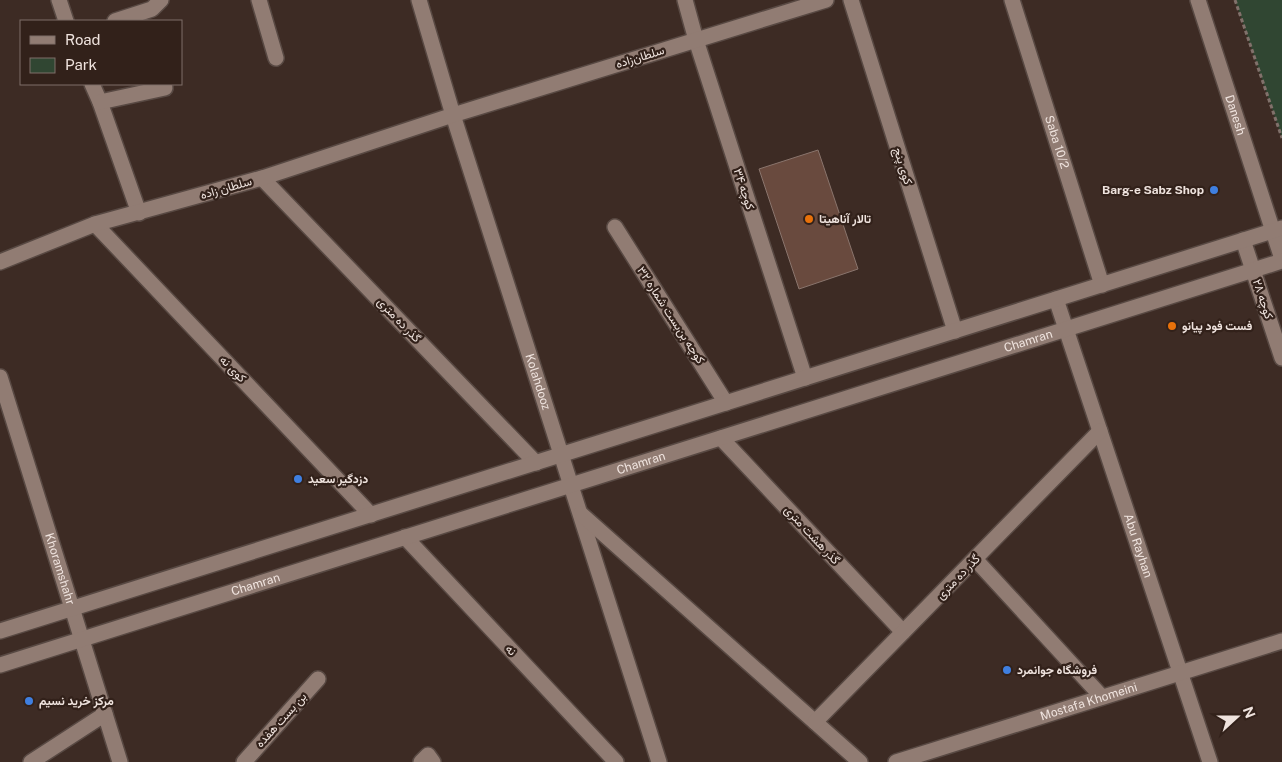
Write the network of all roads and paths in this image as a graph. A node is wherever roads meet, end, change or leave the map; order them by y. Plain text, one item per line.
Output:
1 (59, 0) edge
2 (161, 0) edge
3 (259, 0) edge
4 (420, 0) edge
5 (685, 0) edge
6 (826, 0) edge
7 (851, 0) edge
8 (1012, 0) edge
9 (1198, 0) edge
10 (1235, 0) edge
11 (66, 20) edge
12 (118, 20) edge
13 (696, 40) junction
14 (276, 58) dead end
15 (92, 85) edge
16 (165, 88) dead end
17 (100, 102) junction
18 (453, 115) junction
19 (1282, 138) edge
20 (262, 178) junction
21 (139, 213) junction
22 (95, 224) junction
23 (615, 227) dead end
24 (1277, 230) edge
25 (1244, 240) junction
26 (1282, 260) edge
27 (0, 262) edge
28 (1253, 271) junction
29 (1102, 285) junction
30 (1056, 299) junction
31 (1066, 330) junction
32 (955, 331) junction
33 (1282, 358) edge
34 (0, 377) edge
35 (805, 378) junction
36 (726, 403) junction
37 (1100, 431) junction
38 (720, 438) junction
39 (561, 455) junction
40 (536, 463) junction
41 (571, 485) junction
42 (580, 513) junction
43 (371, 514) junction
44 (405, 537) junction
45 (975, 559) junction
46 (72, 608) junction
47 (0, 631) edge
48 (904, 632) junction
49 (82, 639) junction
50 (1282, 641) edge
51 (0, 665) edge
52 (1181, 673) junction
53 (318, 679) dead end
54 (1102, 697) junction
55 (105, 714) junction
56 (815, 722) junction
57 (31, 762) edge
58 (120, 762) edge
59 (244, 762) edge
60 (421, 762) edge
61 (433, 762) edge
62 (616, 762) edge
63 (658, 762) edge
64 (860, 762) edge
65 (896, 762) edge
66 (1210, 762) edge

1 - 11 street
2 - 12 street
3 - 14 street
4 - 18 street, Kolahdooz
5 - 13 street, کوچه ۳۴
6 - 13 street, سلطان‌زاده
7 - 32 street, کوی پنج
8 - 29 street, Saba 10/2
9 - 24 street, Danesh
10 - 19 path
13 - 18 street, سلطان‌زاده
13 - 35 street, کوچه ۳۴
15 - 17 street
16 - 17 street
17 - 21 street
18 - 20 street, سلطان زاده
18 - 39 street, Kolahdooz
20 - 21 street, سلطان زاده
20 - 40 street, گذر ده متری
21 - 22 street, سلطان زاده
22 - 27 street, سلطان زاده
22 - 43 street, کوی نه
23 - 36 street, کوچه بن‌بست شماره ۳۲
24 - 25 street
24 - 26 street, Danesh
25 - 28 street, کوچه ۲۸
25 - 29 street
26 - 28 street, Chamran
28 - 31 street, Chamran
28 - 33 street, کوچه ۲۸
29 - 30 street
30 - 31 street, Abu Rayhan
30 - 32 street
31 - 37 street, Abu Rayhan
31 - 38 street, Chamran
32 - 35 street
34 - 46 street, Khoramshahr
35 - 36 street
36 - 39 street
37 - 45 street, گذر ده متری
37 - 52 street, Abu Rayhan
38 - 41 street, Chamran
38 - 48 street, گذر هشت متری
39 - 40 street
39 - 41 street, Kolahdooz
40 - 43 street
41 - 42 street, Kolahdooz
41 - 44 street, Chamran
42 - 56 street
42 - 63 street, Kolahdooz
43 - 46 street
44 - 49 street, Chamran
44 - 62 street, نه
45 - 48 street, گذر ده متری
45 - 54 street
46 - 47 street
46 - 49 street, Khoramshahr
48 - 56 street, گذر ده متری
49 - 51 street, Chamran
49 - 55 street, Khoramshahr
50 - 52 street, Mostafa Khomeini
52 - 54 street, Mostafa Khomeini
52 - 66 street, Abu Rayhan
53 - 59 street, بن بست هفده
54 - 65 street, Mostafa Khomeini
55 - 57 street
55 - 58 street, Khoramshahr
56 - 64 street
60 - 61 street

